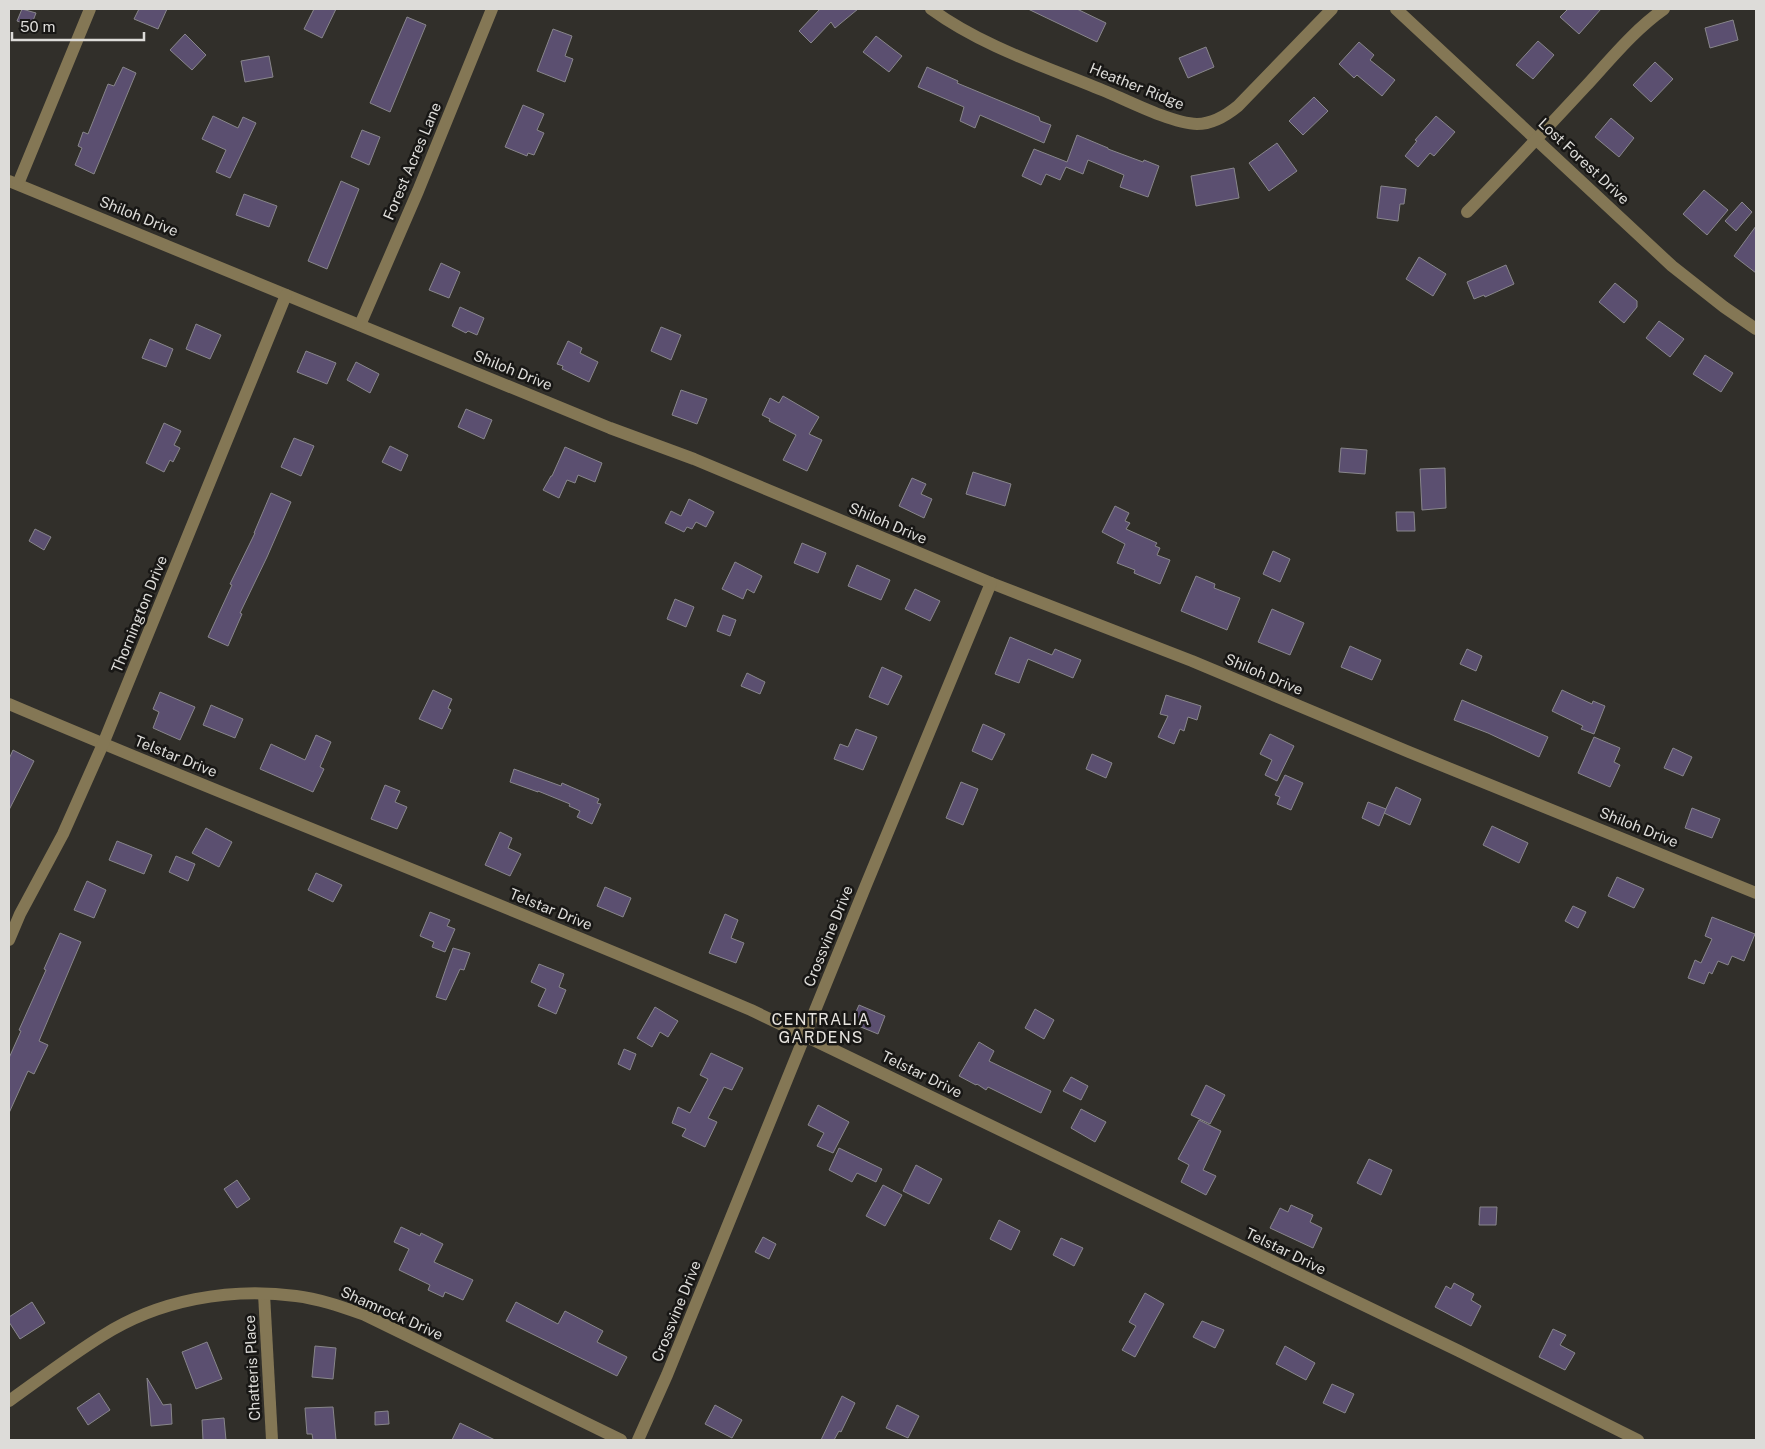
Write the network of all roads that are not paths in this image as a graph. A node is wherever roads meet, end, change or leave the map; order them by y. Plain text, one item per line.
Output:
1 (90, 9) edge
2 (492, 9) edge
3 (931, 9) edge
4 (1332, 9) edge
5 (1396, 9) edge
6 (1664, 9) edge
7 (1537, 139) junction
8 (13, 182) edge
9 (1467, 212) dead end
10 (286, 295) junction
11 (360, 325) junction
12 (1756, 329) edge
13 (991, 583) junction
14 (9, 704) edge
15 (104, 744) junction
16 (1756, 893) edge
17 (9, 940) edge
18 (806, 1036) junction
19 (264, 1294) junction
20 (9, 1401) edge
21 (272, 1440) edge
22 (621, 1440) edge
23 (638, 1440) edge
24 (1638, 1440) edge

1 - 8 street
2 - 11 street, Forest Acres Lane
3 - 4 street, Heather Ridge
5 - 7 street, Lost Forest Drive
6 - 7 street
7 - 9 street
7 - 12 street, Lost Forest Drive
8 - 10 street, Shiloh Drive
10 - 11 street, Shiloh Drive
10 - 15 street, Thornington Drive
11 - 13 street, Shiloh Drive
13 - 16 street, Shiloh Drive
13 - 18 street, Crossvine Drive
14 - 15 street, Telstar Drive
15 - 17 street, Thornington Drive
15 - 18 street, Telstar Drive
18 - 23 street, Crossvine Drive
18 - 24 street, Telstar Drive
19 - 20 street, Shamrock Drive
19 - 21 street, Chatteris Place
19 - 22 street, Shamrock Drive

